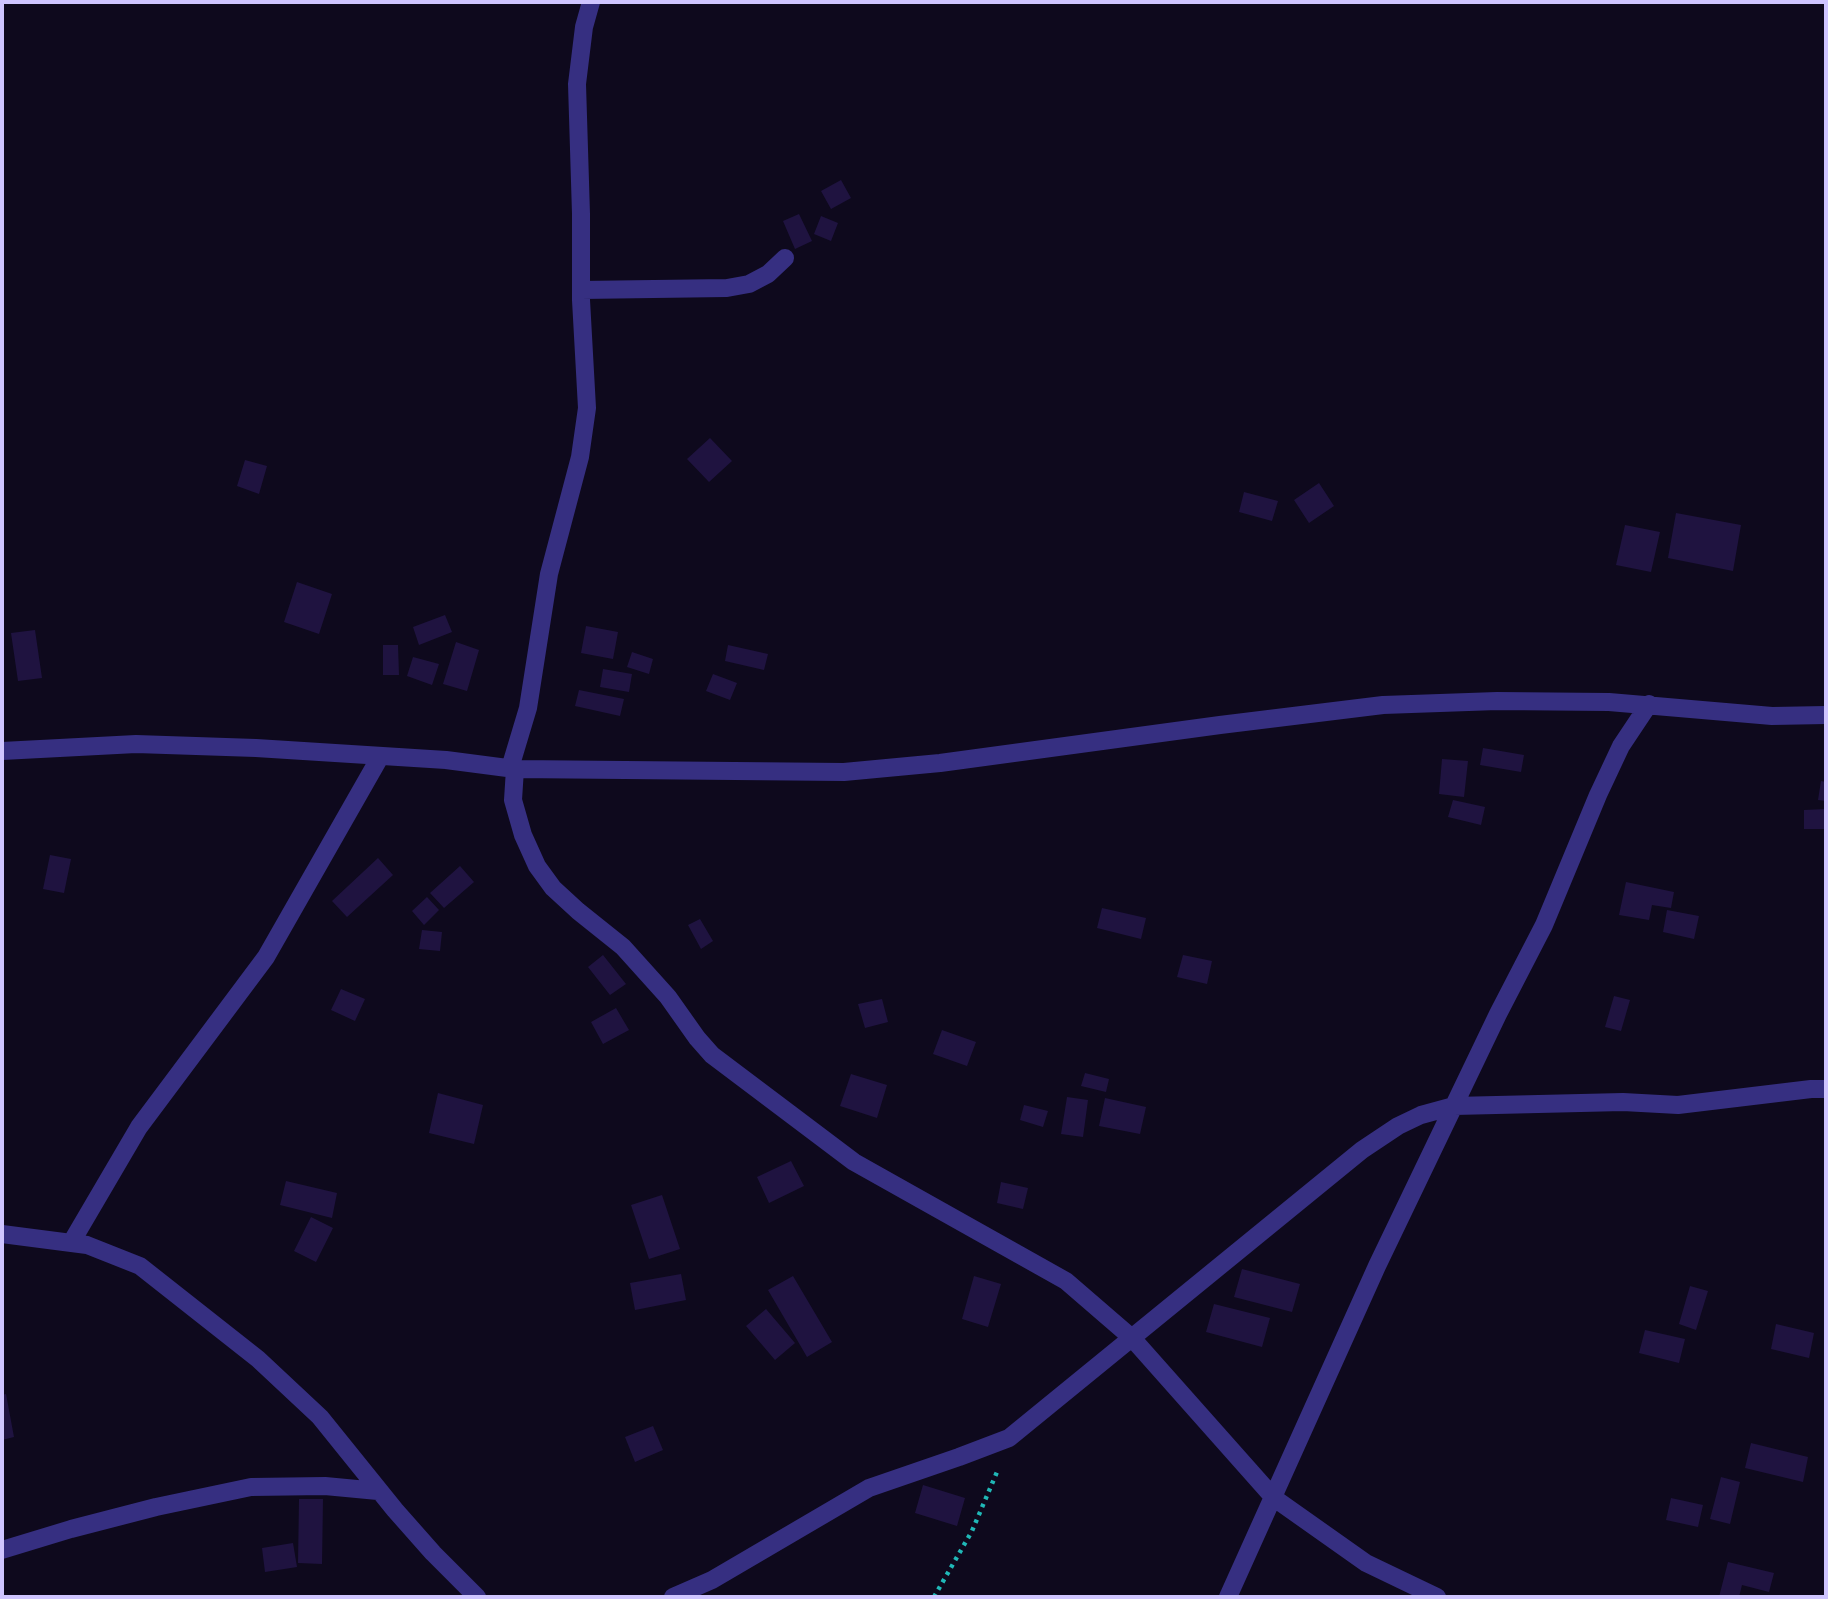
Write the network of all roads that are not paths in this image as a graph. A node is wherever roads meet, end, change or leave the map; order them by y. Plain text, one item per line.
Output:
1 (591, 2) edge
2 (785, 258) dead end
3 (581, 290) junction
4 (1649, 704) junction
5 (1826, 716) edge
6 (2, 751) edge
7 (380, 757) junction
8 (512, 768) junction
9 (1826, 1089) edge
10 (1454, 1105) junction
11 (2, 1234) edge
12 (71, 1243) junction
13 (1132, 1338) junction
14 (378, 1491) junction
15 (1274, 1498) junction
16 (2, 1550) edge
17 (477, 1597) edge
18 (673, 1597) edge
19 (1228, 1597) edge
20 (1437, 1597) edge

1 - 3 street
2 - 3 street
3 - 8 street
4 - 5 street
4 - 8 street
4 - 10 street
6 - 7 street
7 - 8 street
7 - 12 street
8 - 13 street
9 - 10 street
10 - 13 street
10 - 15 street
11 - 12 street
12 - 14 street
13 - 15 street
13 - 18 street
14 - 16 street
14 - 17 street
15 - 19 street
15 - 20 street

